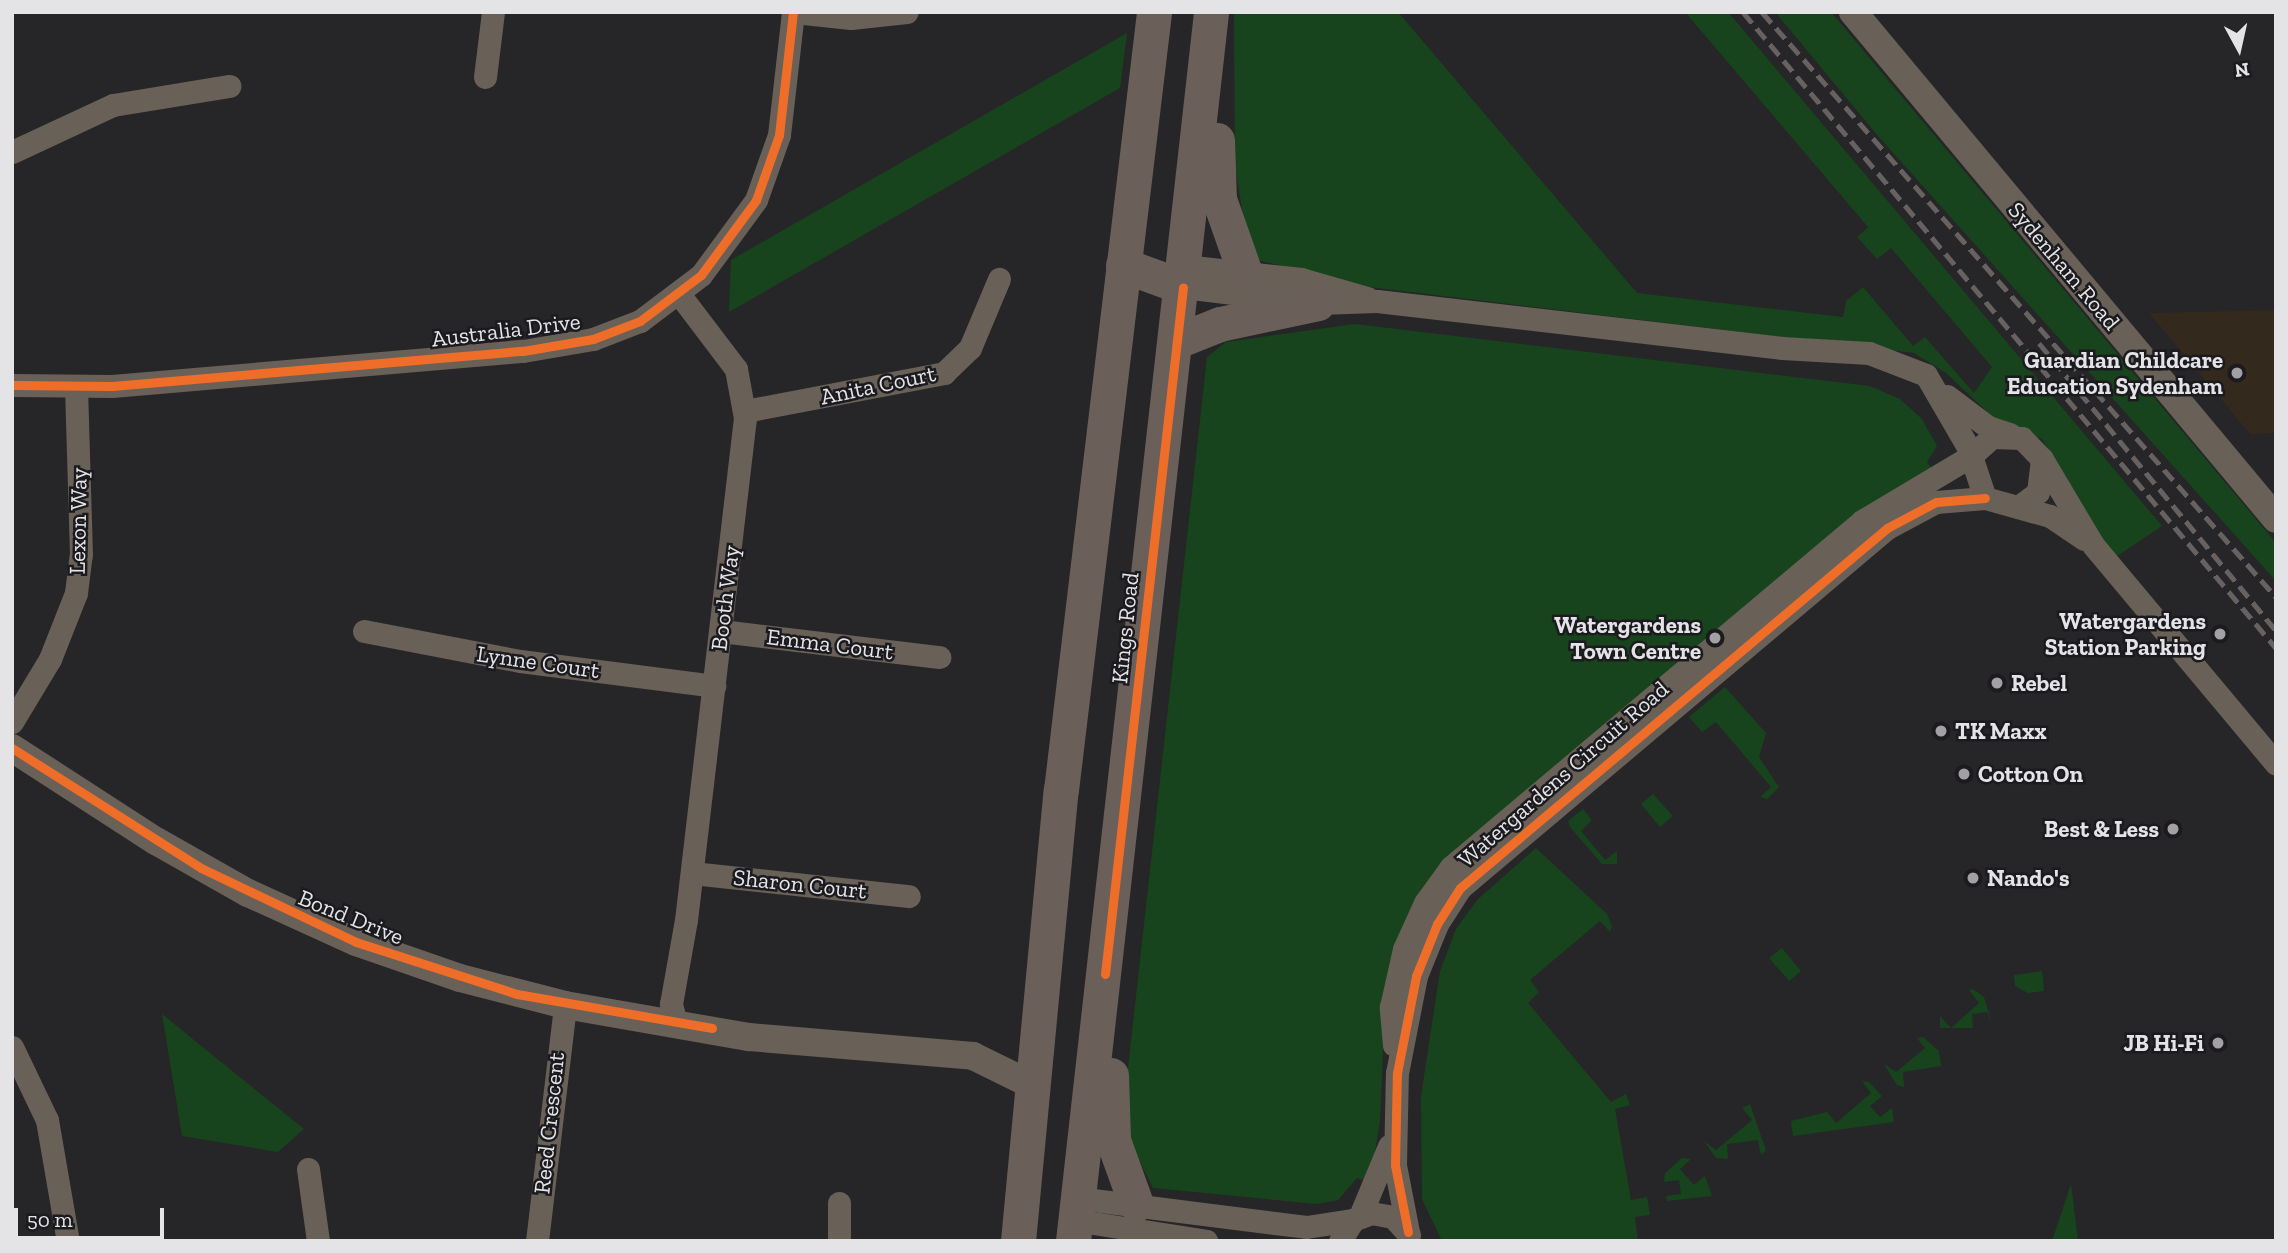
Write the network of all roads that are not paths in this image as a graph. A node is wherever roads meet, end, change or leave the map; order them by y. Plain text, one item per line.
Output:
1 (494, 12) edge
2 (794, 12) edge
3 (907, 12) edge
4 (1154, 12) edge
5 (1853, 12) edge
6 (1210, 17) edge
7 (485, 77) dead end
8 (229, 86) dead end
9 (12, 152) edge
10 (1123, 265) junction
11 (1244, 270) junction
12 (1184, 276) junction
13 (999, 279) dead end
14 (679, 295) junction
15 (1377, 301) junction
16 (1318, 303) junction
17 (1177, 341) junction
18 (12, 385) edge
19 (1934, 386) junction
20 (76, 388) junction
21 (745, 411) junction
22 (2012, 435) junction
23 (1971, 455) junction
24 (2042, 459) junction
25 (1985, 498) junction
26 (2021, 505) junction
27 (2276, 519) edge
28 (2093, 545) junction
29 (364, 631) dead end
30 (720, 631) junction
31 (939, 657) dead end
32 (714, 686) junction
33 (12, 722) edge
34 (12, 748) edge
35 (2276, 764) edge
36 (692, 873) junction
37 (909, 896) dead end
38 (1105, 974) junction
39 (565, 1005) junction
40 (676, 1023) junction
41 (1037, 1039) junction
42 (12, 1047) edge
43 (973, 1056) junction
44 (1397, 1073) junction
45 (1034, 1086) junction
46 (1393, 1133) junction
47 (308, 1169) dead end
48 (1023, 1198) junction
49 (839, 1203) dead end
50 (1136, 1204) junction
51 (1357, 1218) junction
52 (1074, 1220) edge
53 (1409, 1237) edge
54 (68, 1241) edge
55 (318, 1241) edge
56 (537, 1241) edge
57 (839, 1241) edge
58 (1018, 1241) edge
59 (1206, 1241) edge
60 (1340, 1241) edge

1 - 7 street
2 - 3 street
2 - 14 street, Australia Drive
4 - 10 main road, Kings Road
5 - 27 street, Sydenham Road
6 - 11 main road
6 - 12 main road, Kings Road
8 - 9 street
10 - 12 main road
10 - 41 main road, Kings Road
11 - 12 street
11 - 15 street
12 - 16 street
12 - 17 main road, Kings Road
13 - 21 street, Anita Court
14 - 20 street, Australia Drive
14 - 21 street, Booth Way
15 - 16 street
15 - 19 street
16 - 17 main road
17 - 38 main road, Kings Road
18 - 20 street, Australia Drive
19 - 22 street
19 - 23 street
20 - 33 street, Lexon Way
21 - 30 street, Booth Way
22 - 23 street
22 - 24 street
23 - 25 street
23 - 44 street, Watergardens Circuit Road
24 - 26 street
24 - 28 street
25 - 26 street
25 - 44 street, Watergardens Circuit Road
26 - 28 street
28 - 35 street
29 - 32 street, Lynne Court
30 - 31 street, Emma Court
30 - 32 street, Booth Way
32 - 36 street, Booth Way
34 - 39 street, Bond Drive
36 - 37 street, Sharon Court
36 - 40 street, Booth Way
38 - 50 main road
38 - 52 main road, Kings Road
39 - 40 street, Bond Drive
39 - 56 street, Reed Crescent
40 - 43 street, Bond Drive
41 - 43 street
41 - 45 main road, Kings Road
42 - 54 street
43 - 45 street
44 - 46 street, Watergardens Circuit Road
45 - 48 main road, Kings Road
46 - 51 street, Watergardens Circuit Road
46 - 53 street, Watergardens Circuit Road
47 - 55 street
48 - 52 main road
48 - 58 main road, Kings Road
49 - 57 street
50 - 51 street
50 - 52 street
51 - 53 street
51 - 60 street, Watergardens Circuit Road
52 - 59 street

